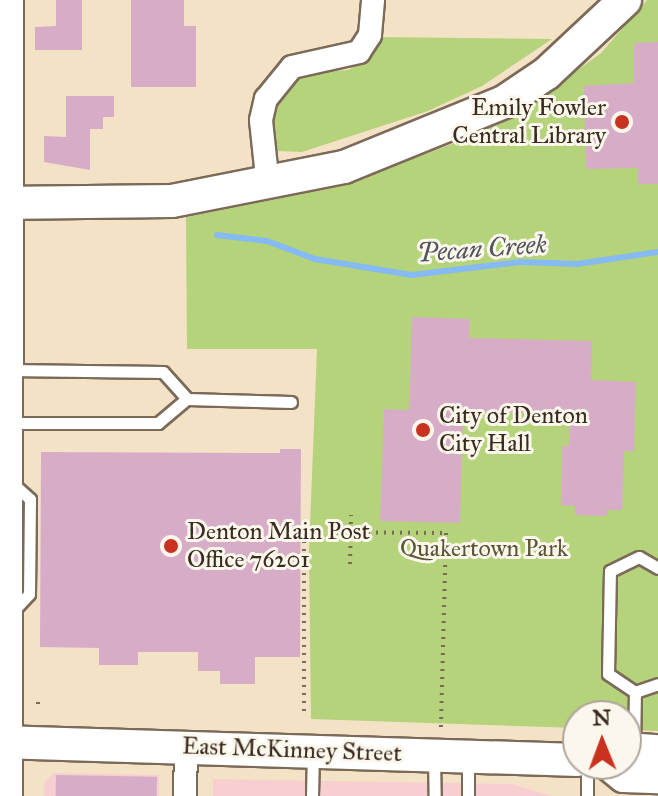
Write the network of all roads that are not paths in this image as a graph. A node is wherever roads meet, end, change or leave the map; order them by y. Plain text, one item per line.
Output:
1 (373, 0) edge
2 (625, 0) edge
3 (4, 1) edge
4 (268, 186) junction
5 (3, 202) edge
6 (4, 332) edge
7 (8, 370) junction
8 (187, 399) junction
9 (291, 402) dead end
10 (4, 422) edge
11 (4, 497) edge
12 (658, 568) edge
13 (658, 684) edge
14 (635, 692) junction
15 (635, 700) edge
16 (438, 741) junction
17 (3, 742) edge
18 (186, 747) junction
19 (313, 751) junction
20 (468, 755) junction
21 (562, 759) edge
22 (6, 796) edge
23 (185, 796) edge
24 (312, 796) edge
25 (435, 796) edge
26 (468, 796) edge

1 - 4 street
2 - 4 main road
3 - 5 main road
4 - 5 main road
5 - 6 main road
6 - 7 main road
7 - 8 lane
7 - 10 main road
8 - 9 lane
8 - 10 lane
10 - 11 main road
11 - 17 main road
12 - 14 lane
13 - 14 lane
14 - 15 lane
16 - 19 main road, East McKinney Street
16 - 20 main road, East McKinney Street
16 - 25 lane
17 - 18 main road, East McKinney Street
17 - 22 main road
18 - 19 main road, East McKinney Street
18 - 23 street
19 - 24 lane
20 - 21 main road, East McKinney Street
20 - 26 lane

